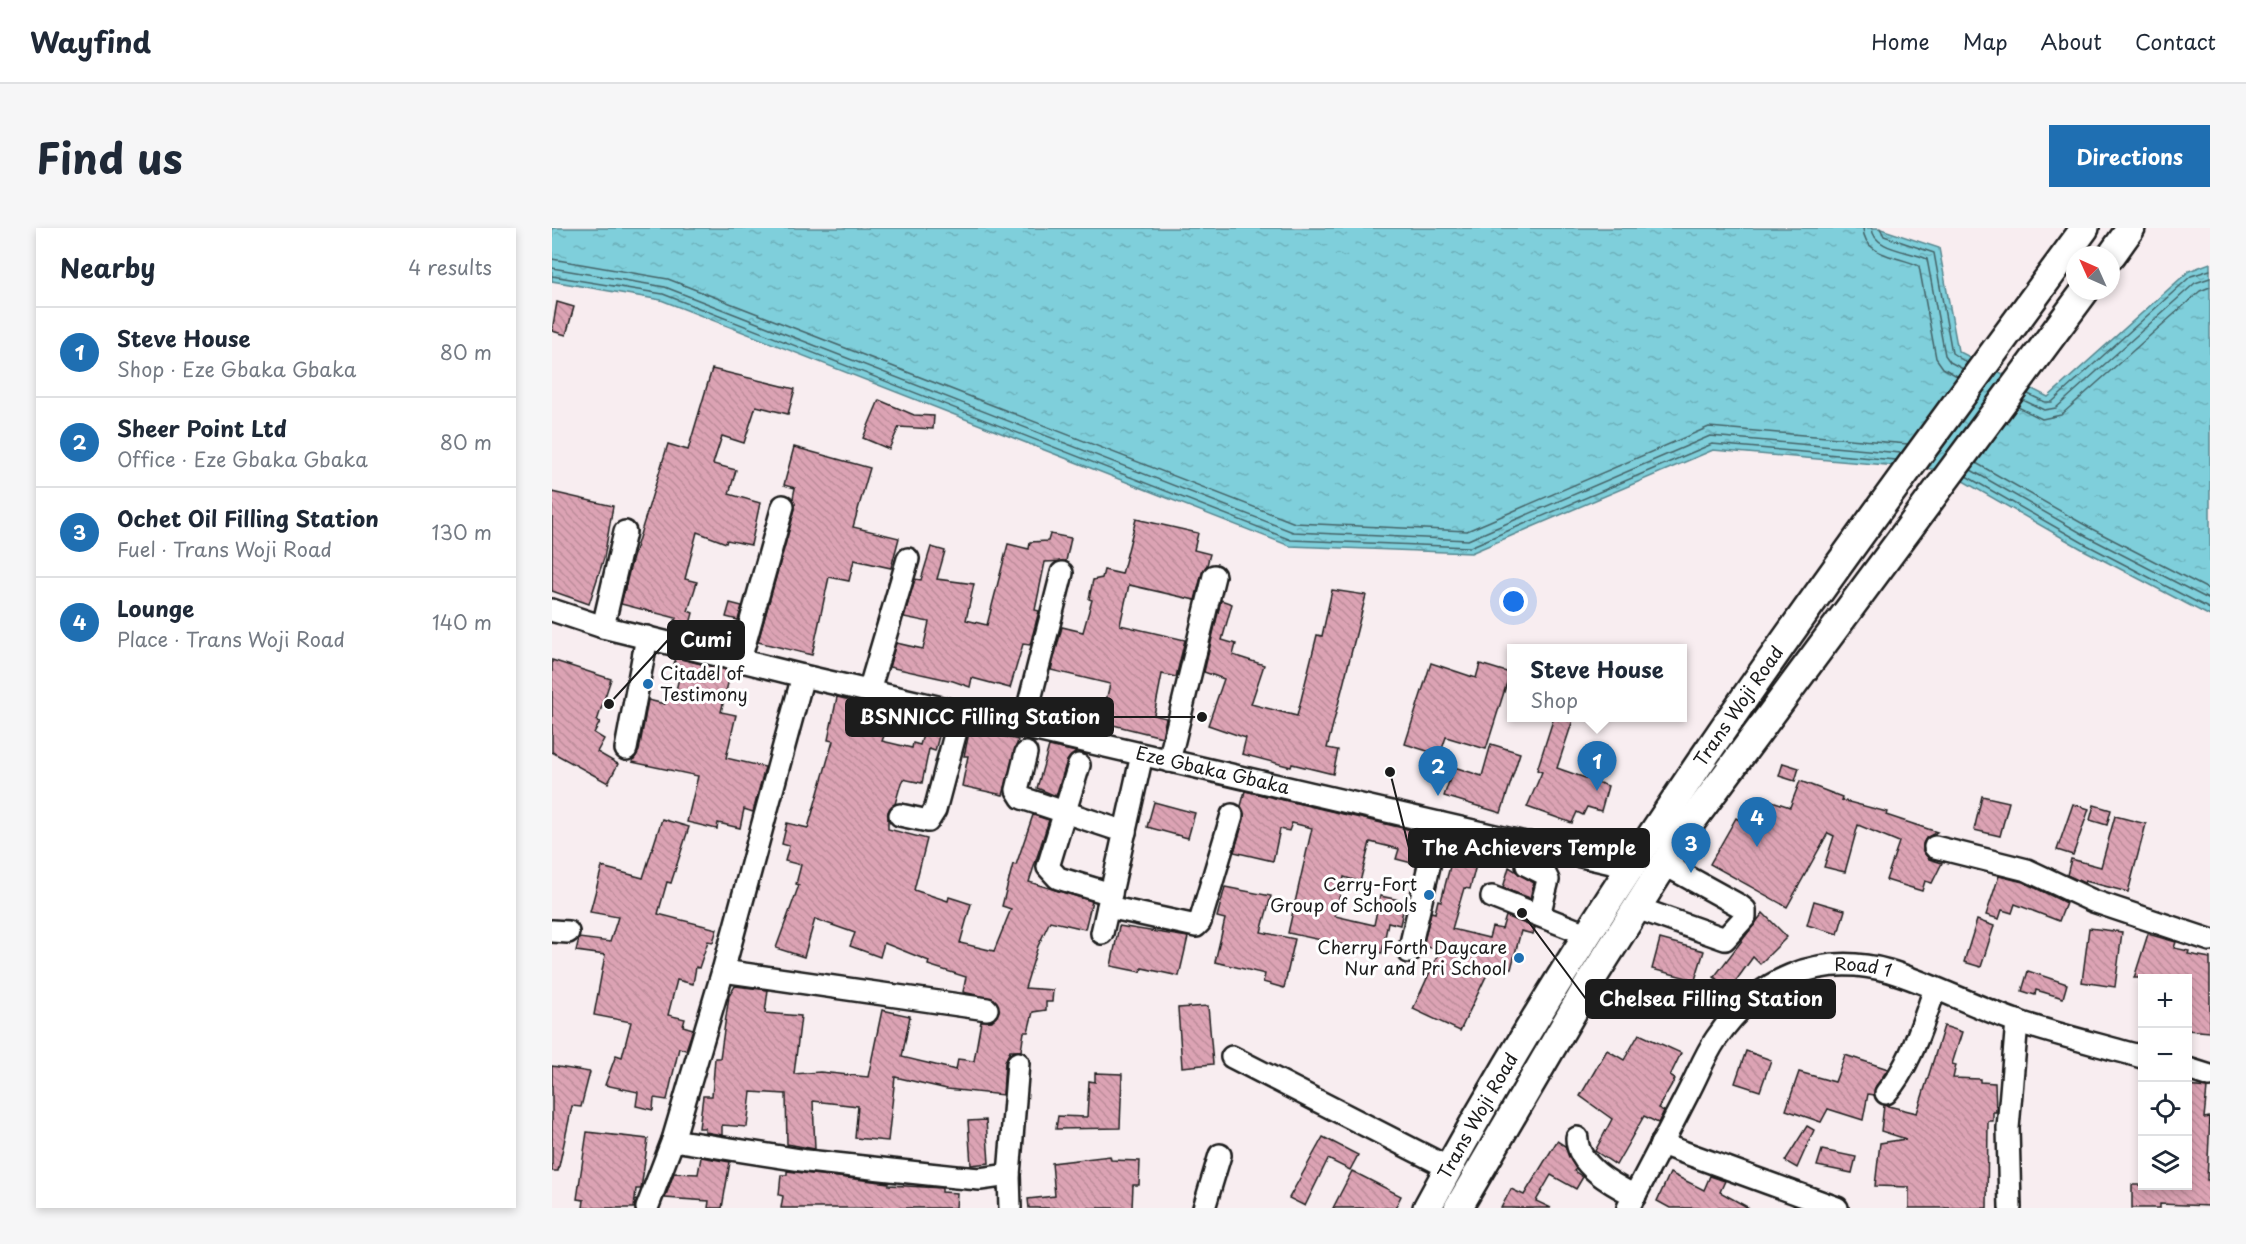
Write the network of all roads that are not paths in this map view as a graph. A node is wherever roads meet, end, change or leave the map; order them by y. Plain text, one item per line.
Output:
1 (2085, 228) edge
2 (2131, 229) edge
3 (2118, 246) edge
4 (2078, 300) edge
5 (783, 506) dead end
6 (625, 532) dead end
7 (908, 558) dead end
8 (1062, 573) dead end
9 (1214, 576) dead end
10 (552, 610) edge
11 (603, 627) junction
12 (647, 637) junction
13 (740, 660) junction
14 (803, 676) junction
15 (868, 691) junction
16 (961, 712) junction
17 (1023, 727) junction
18 (626, 749) dead end
19 (1026, 753) dead end
20 (1142, 755) junction
21 (1169, 761) junction
22 (1079, 765) dead end
23 (1065, 813) junction
24 (900, 815) dead end
25 (1232, 815) dead end
26 (1439, 823) junction
27 (1125, 832) junction
28 (1528, 843) junction
29 (1935, 847) dead end
30 (1664, 864) junction
31 (1629, 867) junction
32 (1492, 897) dead end
33 (1109, 900) junction
34 (1637, 908) junction
35 (1539, 915) junction
36 (1102, 933) dead end
37 (1586, 934) junction
38 (2210, 940) edge
39 (1409, 952) dead end
40 (723, 971) junction
41 (1935, 989) junction
42 (987, 1010) dead end
43 (2017, 1021) junction
44 (2138, 1056) edge
45 (1232, 1057) dead end
46 (1018, 1063) dead end
47 (2192, 1071) edge
48 (2210, 1076) edge
49 (1886, 1093) dead end
50 (1576, 1138) dead end
51 (673, 1140) junction
52 (1661, 1144) junction
53 (1220, 1155) dead end
54 (1449, 1168) junction
55 (1009, 1175) junction
56 (1474, 1180) junction
57 (1632, 1202) edge
58 (647, 1208) edge
59 (1010, 1208) edge
60 (1204, 1208) edge
61 (1427, 1208) edge
62 (1458, 1208) edge
63 (1836, 1208) edge
64 (2010, 1208) edge

1 - 31 main road, Trans Woji Road
2 - 3 main road
4 - 30 main road, Trans Woji Road
5 - 13 street
6 - 11 street
7 - 15 street
8 - 17 street
9 - 21 street
10 - 11 street, Eze Gbaka Gbaka
11 - 12 street, Eze Gbaka Gbaka
12 - 13 street, Eze Gbaka Gbaka
12 - 18 street
13 - 14 street, Eze Gbaka Gbaka
14 - 15 street, Eze Gbaka Gbaka
14 - 40 street
15 - 16 street, Eze Gbaka Gbaka
16 - 17 street, Eze Gbaka Gbaka
16 - 24 street
17 - 20 street, Eze Gbaka Gbaka
19 - 23 street
20 - 21 street, Eze Gbaka Gbaka
20 - 27 street
21 - 26 street, Eze Gbaka Gbaka
22 - 23 street
23 - 27 street
23 - 33 street
25 - 33 street
26 - 28 street, Eze Gbaka Gbaka
26 - 39 street
27 - 33 street
28 - 31 street, Eze Gbaka Gbaka
28 - 35 street
29 - 38 street
30 - 34 main road, Trans Woji Road
30 - 34 street
31 - 37 main road, Trans Woji Road
32 - 35 street
33 - 36 street
34 - 56 main road, Trans Woji Road
35 - 37 street
37 - 54 main road, Trans Woji Road
40 - 42 street
40 - 51 street
41 - 43 street, Road 1
41 - 49 street
41 - 52 street, Road 1
43 - 44 street, Road 1
43 - 64 street
45 - 54 street
46 - 55 street
47 - 48 street
50 - 57 street
51 - 55 street
51 - 58 street
52 - 57 street, Road 1
52 - 63 street
53 - 60 street
54 - 56 main road
54 - 61 main road, Trans Woji Road
55 - 59 street
56 - 62 main road, Trans Woji Road

